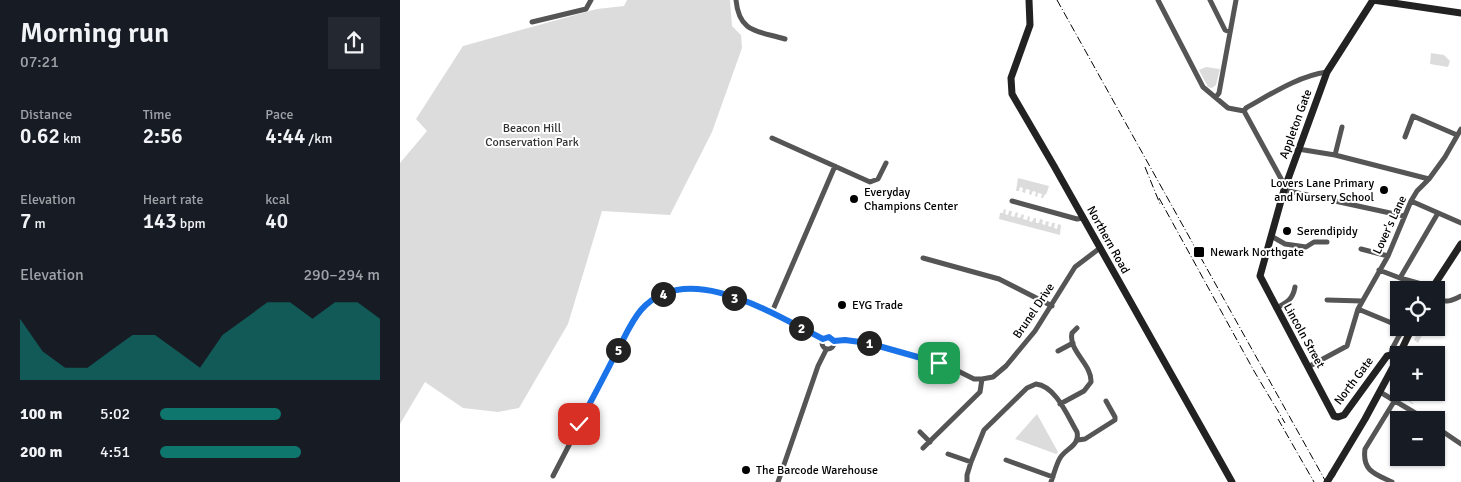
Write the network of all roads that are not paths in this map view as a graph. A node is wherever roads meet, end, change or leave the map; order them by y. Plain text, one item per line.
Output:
1 (591, 0) edge
2 (736, 0) edge
3 (1029, 0) edge
4 (1158, 0) edge
5 (1210, 0) edge
6 (1236, 0) edge
7 (1373, 0) edge
8 (1461, 13) edge
9 (532, 22) dead end
10 (1230, 32) junction
11 (785, 39) dead end
12 (1327, 72) junction
13 (1216, 97) junction
14 (1244, 111) junction
15 (1342, 127) dead end
16 (1461, 129) edge
17 (1457, 134) junction
18 (1404, 137) dead end
19 (772, 138) dead end
20 (1298, 149) junction
21 (1335, 156) junction
22 (886, 163) dead end
23 (835, 166) junction
24 (1429, 179) junction
25 (1284, 188) junction
26 (1012, 201) dead end
27 (1411, 201) junction
28 (1438, 213) junction
29 (1404, 216) junction
30 (1083, 218) junction
31 (1461, 223) edge
32 (1271, 236) junction
33 (1327, 242) dead end
34 (1461, 244) edge
35 (1100, 248) junction
36 (1361, 249) dead end
37 (1388, 256) junction
38 (923, 258) dead end
39 (1263, 265) joint
40 (1379, 270) junction
41 (1400, 278) junction
42 (1409, 281) edge
43 (1437, 281) edge
44 (1295, 287) dead end
45 (1461, 296) edge
46 (1330, 301) dead end
47 (1362, 301) junction
48 (1445, 302) edge
49 (1052, 306) junction
50 (1276, 308) junction
51 (1358, 309) junction
52 (772, 312) junction
53 (1390, 324) edge
54 (1077, 328) dead end
55 (823, 339) junction
56 (834, 341) junction
57 (1072, 343) junction
58 (826, 350) junction
59 (1058, 351) dead end
60 (1390, 355) edge
61 (1308, 367) junction
62 (1390, 373) edge
63 (982, 379) junction
64 (1380, 392) junction
65 (1390, 397) edge
66 (1106, 401) dead end
67 (1394, 401) edge
68 (1397, 401) edge
69 (1060, 404) junction
70 (1412, 411) edge
71 (1334, 416) joint
72 (920, 432) dead end
73 (1445, 433) edge
74 (1078, 440) junction
75 (930, 442) junction
76 (1461, 444) edge
77 (922, 448) dead end
78 (948, 454) dead end
79 (1006, 460) dead end
80 (971, 462) junction
81 (553, 476) dead end
82 (1052, 480) edge
83 (778, 482) edge
84 (967, 482) edge
85 (1232, 482) edge
86 (1327, 482) edge
87 (1392, 482) edge

1 - 9 street
2 - 11 street
3 - 30 street, Northern Road
4 - 13 street
5 - 10 street
6 - 10 street
7 - 8 street
7 - 12 street, Appleton Gate
10 - 13 street
12 - 14 street
12 - 20 street, Appleton Gate
13 - 14 street
14 - 25 street
15 - 21 street
16 - 17 street, Lover's Lane
17 - 18 street
17 - 24 street, Lover's Lane
19 - 23 street
20 - 21 street
20 - 25 street, Appleton Gate
21 - 24 street
22 - 23 street
23 - 52 street
24 - 27 street, Lover's Lane
25 - 29 street
25 - 32 street, Appleton Gate
26 - 30 street
27 - 28 street
27 - 29 street, Lover's Lane
28 - 31 street
28 - 41 street
29 - 37 street, Lover's Lane
30 - 35 street, Northern Road
32 - 33 street
32 - 39 street, Appleton Gate
34 - 43 street
35 - 49 street, Brunel Drive
35 - 85 street, Northern Road
36 - 37 street
37 - 40 street, Lover's Lane
38 - 49 street
39 - 50 street, Lincoln Street
40 - 41 street
40 - 47 street, Lover's Lane
41 - 42 street
44 - 50 street
45 - 48 street
46 - 47 street
47 - 51 street, Lover's Lane
49 - 63 street, Brunel Drive
50 - 61 street, Lincoln Street
51 - 53 street
51 - 61 street, Lover's Lane
52 - 55 street
52 - 81 street
54 - 57 street
55 - 56 street
55 - 58 street
56 - 58 street
56 - 63 street
57 - 59 street
57 - 69 street
58 - 83 street
60 - 71 street, North Gate
61 - 71 street, Lincoln Street
62 - 64 street
63 - 75 street
64 - 65 street
64 - 86 street, bridge
66 - 74 street
67 - 87 street
68 - 70 street
69 - 74 street
69 - 80 street
72 - 75 street
73 - 76 street
74 - 82 street
75 - 77 street
78 - 80 street
79 - 82 street
80 - 84 street

